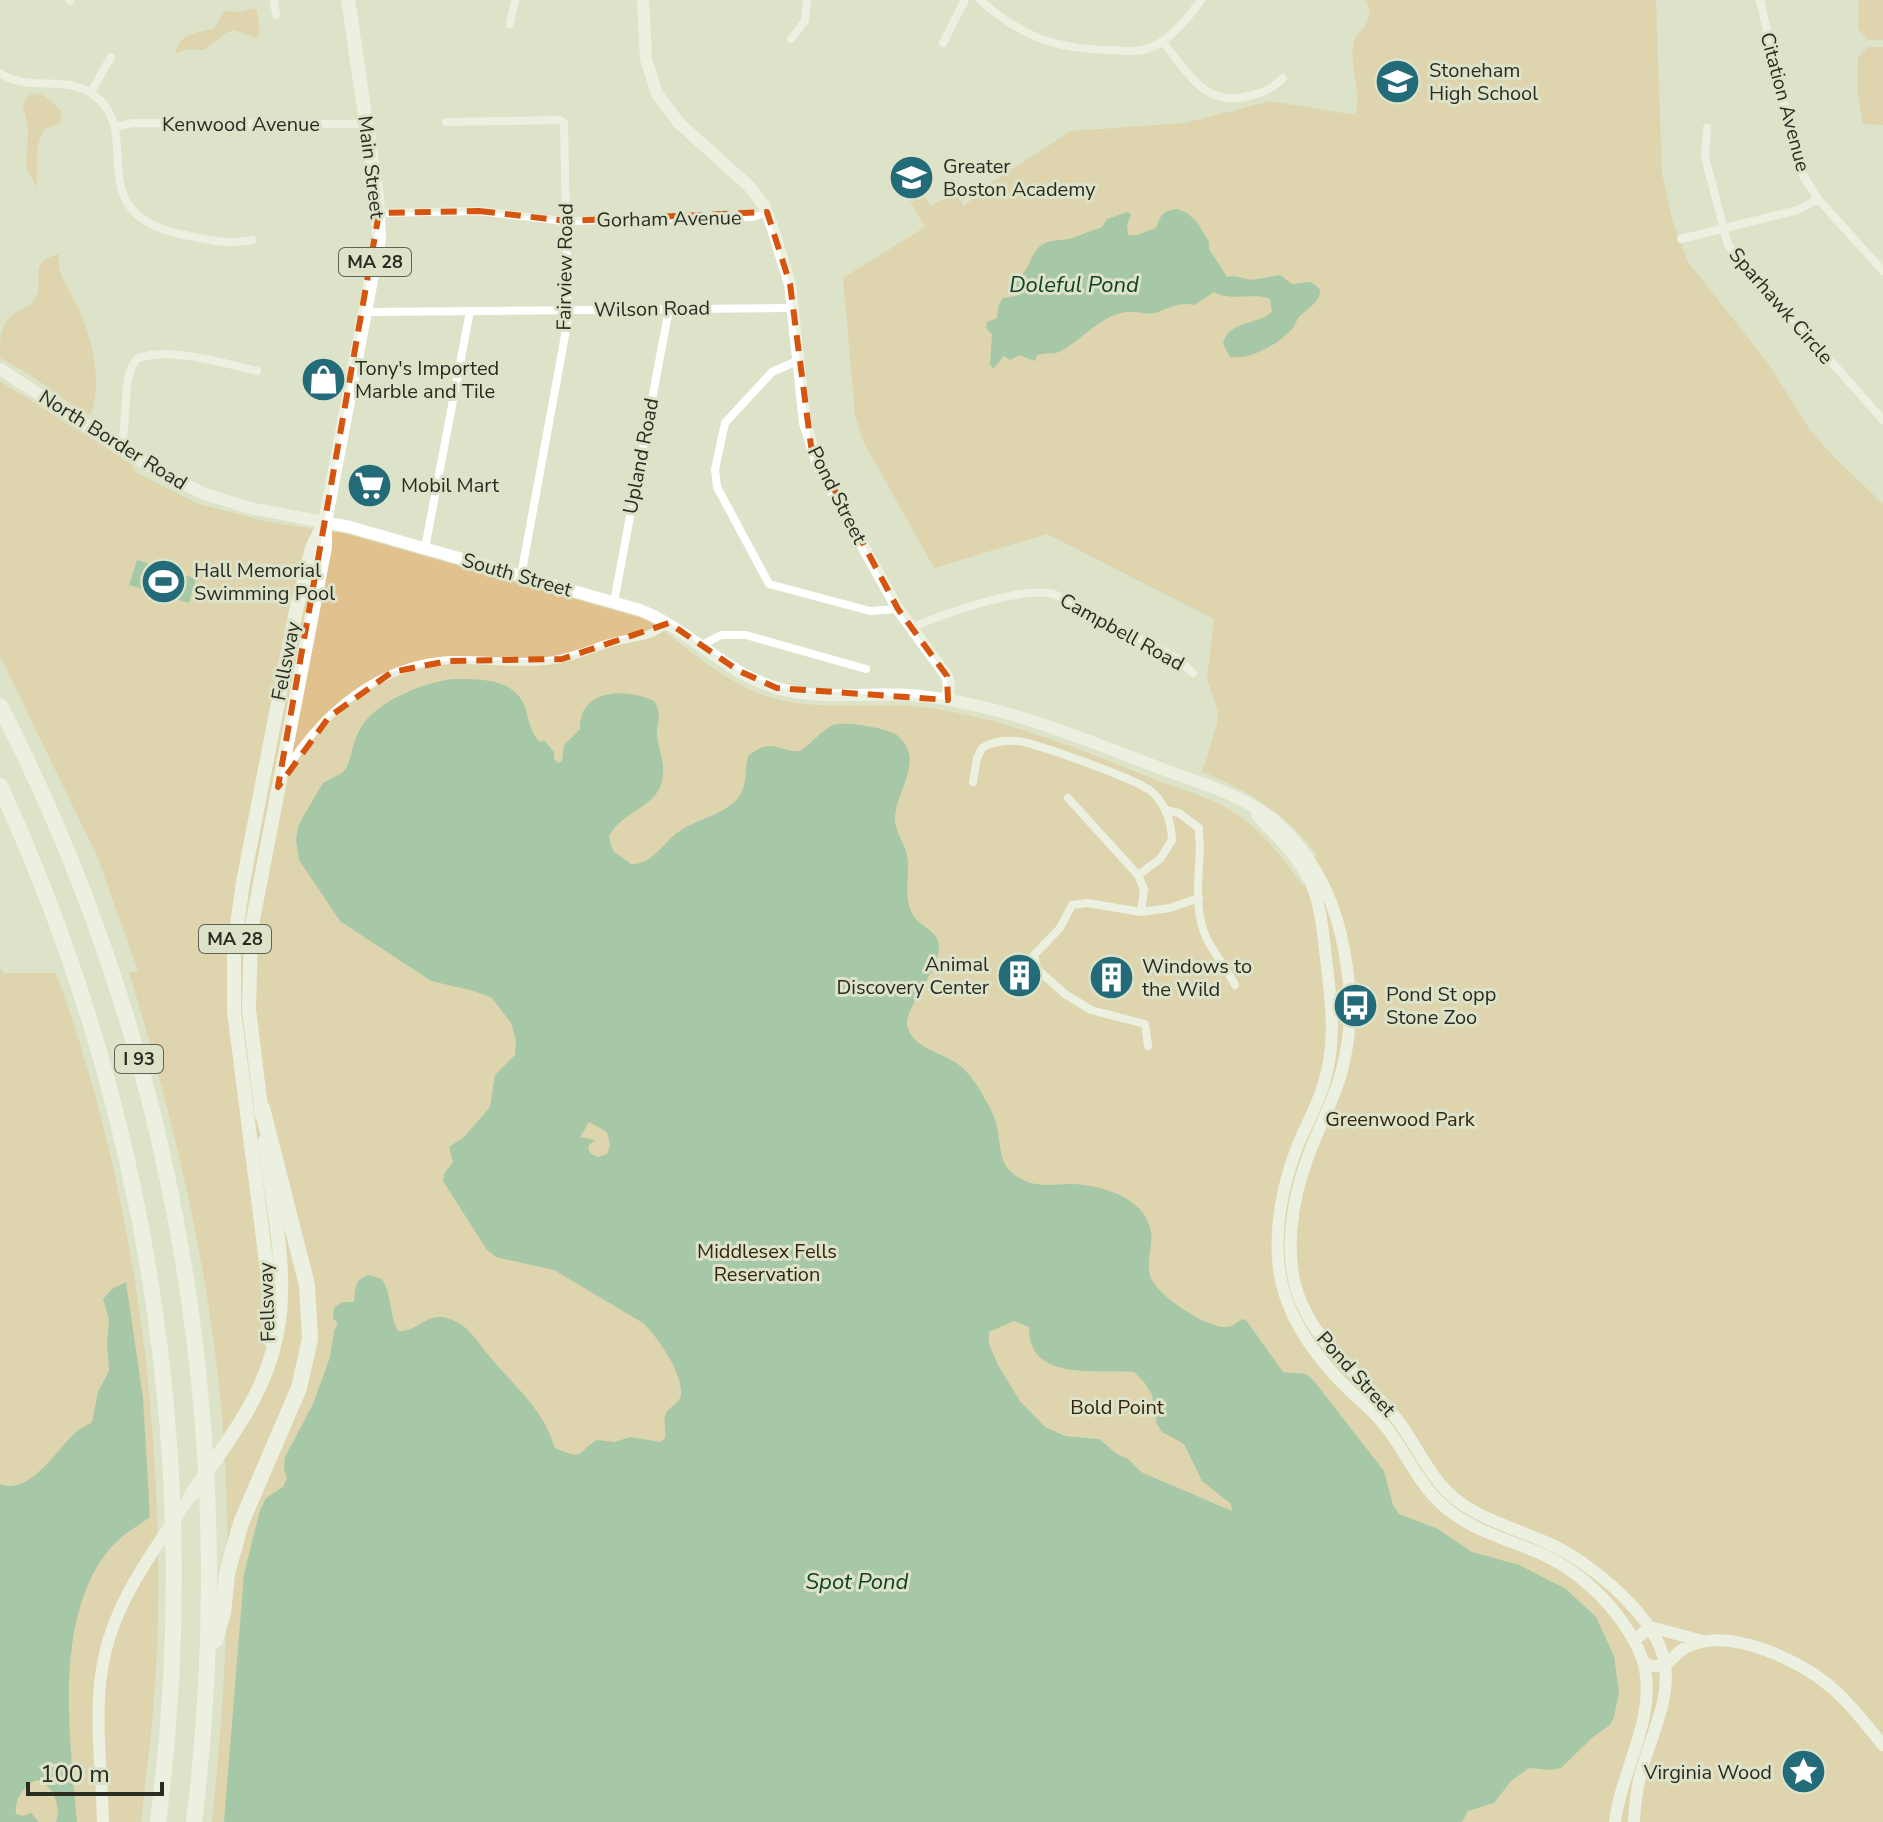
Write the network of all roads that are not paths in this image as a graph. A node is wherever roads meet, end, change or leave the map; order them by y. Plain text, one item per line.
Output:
1 (274, 0) edge
2 (348, 0) edge
3 (515, 0) edge
4 (643, 0) edge
5 (807, 0) edge
6 (965, 0) edge
7 (980, 0) edge
8 (1201, 0) edge
9 (1760, 0) edge
10 (276, 15) dead end
11 (510, 24) dead end
12 (791, 39) dead end
13 (1162, 41) junction
14 (943, 43) dead end
15 (111, 57) dead end
16 (0, 73) edge
17 (1283, 78) dead end
18 (91, 92) junction
19 (446, 122) dead end
20 (367, 124) junction
21 (116, 127) junction
22 (1707, 128) dead end
23 (1818, 199) junction
24 (767, 212) junction
25 (379, 213) junction
26 (567, 221) junction
27 (1722, 229) junction
28 (1681, 239) dead end
29 (252, 240) dead end
30 (1883, 271) edge
31 (794, 308) junction
32 (669, 309) junction
33 (568, 310) junction
34 (470, 311) junction
35 (366, 312) junction
36 (799, 360) junction
37 (0, 369) edge
38 (257, 371) dead end
39 (1883, 420) edge
40 (120, 447) junction
41 (325, 522) junction
42 (425, 548) junction
43 (521, 576) junction
44 (614, 602) junction
45 (898, 609) junction
46 (667, 622) junction
47 (911, 628) junction
48 (702, 645) junction
49 (866, 669) dead end
50 (1193, 673) dead end
51 (948, 700) junction
52 (0, 706) edge
53 (973, 782) dead end
54 (0, 786) edge
55 (278, 787) junction
56 (1068, 798) dead end
57 (1246, 805) junction
58 (1166, 810) junction
59 (1138, 875) junction
60 (1199, 898) junction
61 (1141, 912) junction
62 (1235, 985) dead end
63 (1148, 1046) dead end
64 (262, 1108) junction
65 (268, 1364) junction
66 (191, 1495) joint
67 (1650, 1627) junction
68 (1635, 1640) junction
69 (1706, 1641) junction
70 (1643, 1661) junction
71 (208, 1665) junction
72 (1665, 1666) junction
73 (1883, 1745) edge
74 (103, 1822) edge
75 (158, 1822) edge
76 (194, 1822) edge
77 (1615, 1822) edge
78 (1634, 1822) edge

1 - 10 street
2 - 20 main road, Main Street / MA 28
3 - 11 street
4 - 24 main road, Pond Street
5 - 12 street
6 - 14 street
7 - 13 street
8 - 13 street
9 - 23 street, Citation Avenue
13 - 17 street
15 - 18 street
16 - 18 street
18 - 21 street
19 - 26 street, Fairview Road
20 - 21 street, Kenwood Avenue
20 - 25 main road, Main Street / MA 28
21 - 29 street
22 - 27 street, Sparhawk Circle
23 - 27 street
23 - 30 street, Citation Avenue
24 - 26 street, Gorham Avenue
24 - 31 main road, Pond Street
25 - 26 street, Gorham Avenue
25 - 35 main road, Main Street / MA 28
26 - 33 street, Fairview Road
27 - 28 street
27 - 39 street, Sparhawk Circle
31 - 32 street, Wilson Road
31 - 36 main road, Pond Street
32 - 33 street, Wilson Road
32 - 44 street, Upland Road
33 - 34 street, Wilson Road
33 - 43 street, Fairview Road
34 - 35 street, Wilson Road
34 - 42 street
35 - 41 main road, Main Street / MA 28
36 - 45 main road, Pond Street
36 - 45 street
37 - 40 main road, North Border Road
38 - 40 street
40 - 41 main road, North Border Road
41 - 42 main road, South Street
41 - 55 main road, Fellsway / MA 28
41 - 65 main road, Fellsway / MA 28
42 - 43 main road, South Street
43 - 44 main road, South Street
44 - 46 main road, South Street
45 - 47 main road, Pond Street
46 - 48 main road, South Street
46 - 55 street
47 - 50 street, Campbell Road
47 - 51 main road, Pond Street
48 - 49 street
48 - 51 main road, South Street
51 - 57 main road, Pond Street
52 - 71 highway, I 93
53 - 58 street
54 - 75 highway, I 93
55 - 64 main road, Fellsway / MA 28
56 - 59 street
57 - 67 main road, Pond Street
57 - 68 main road, Pond Street
58 - 59 street
58 - 60 street
59 - 61 street
60 - 61 street
60 - 62 street
61 - 63 street
64 - 65 main road, Fellsway / MA 28
64 - 71 highway
65 - 66 main road, Fellsway / MA 28
66 - 74 main road, Fellsway / MA 28
67 - 68 main road
67 - 69 main road
67 - 72 main road
68 - 70 main road, Pond Street
69 - 72 main road
69 - 73 main road
70 - 72 main road
70 - 77 main road, Pond Street
71 - 76 highway, I 93
72 - 78 main road

